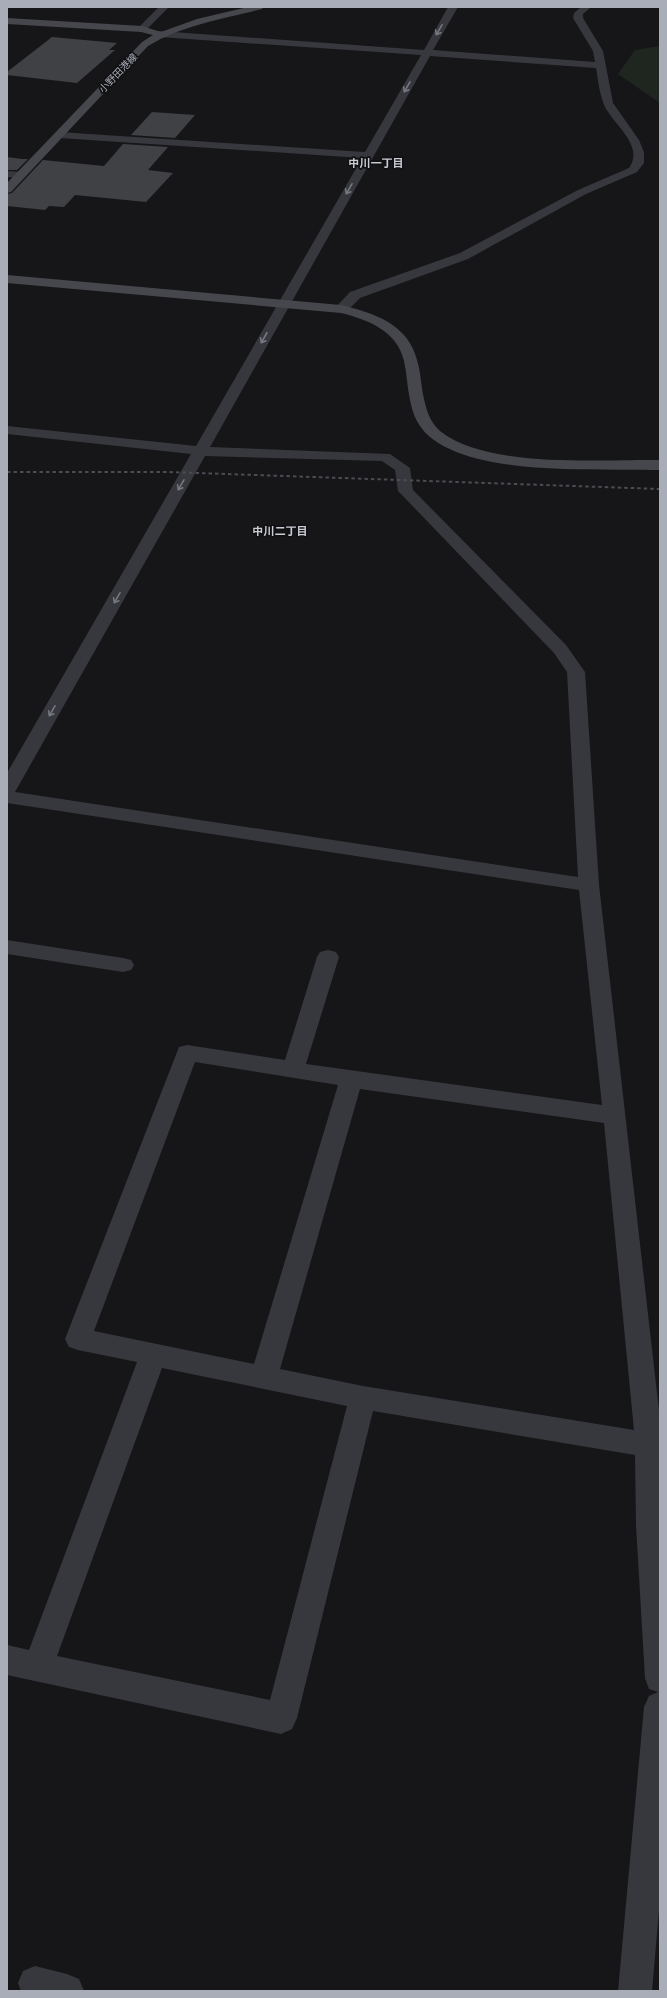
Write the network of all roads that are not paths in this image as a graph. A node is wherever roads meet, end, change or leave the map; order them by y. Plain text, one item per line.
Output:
1 (164, 7) edge
2 (259, 7) edge
3 (453, 7) edge
4 (586, 7) edge
5 (7, 21) edge
6 (142, 29) junction
7 (159, 34) junction
8 (426, 54) junction
9 (600, 65) junction
10 (59, 134) junction
11 (368, 155) junction
12 (7, 174) edge
13 (21, 175) junction
14 (7, 190) edge
15 (7, 279) edge
16 (283, 304) junction
17 (341, 309) junction
18 (7, 430) edge
19 (200, 451) junction
20 (660, 465) edge
21 (7, 790) edge
22 (7, 797) edge
23 (589, 885) junction
24 (7, 947) edge
25 (328, 957) dead end
26 (123, 965) dead end
27 (293, 1070) junction
28 (351, 1079) junction
29 (615, 1116) junction
30 (154, 1354) junction
31 (264, 1377) junction
32 (363, 1398) junction
33 (649, 1445) junction
34 (7, 1660) edge
35 (38, 1666) junction
36 (660, 1678) edge
37 (660, 1707) edge
38 (35, 1983) dead end
39 (67, 1991) edge
40 (635, 1991) edge

1 - 6 street
2 - 7 street, 小野田港線
3 -> 8 street
4 - 9 street
5 - 6 street
6 - 7 street
7 - 8 street
7 - 10 street, 小野田港線
8 - 9 street
8 -> 11 street
9 - 17 street
10 - 11 street
10 - 13 street, 小野田港線
11 -> 16 street
12 - 13 street
13 - 14 street, 小野田港線
15 - 16 street
16 - 17 street
16 -> 19 street
17 - 20 street
18 - 19 street
19 -> 21 street
19 - 23 street
22 - 23 street
23 - 29 street
24 - 26 street
25 - 27 street
27 - 28 street
27 - 30 street
28 - 29 street
28 - 31 street
29 - 33 street
30 - 31 street
30 - 35 street
31 - 32 street
32 - 33 street
32 - 35 street
33 - 36 street
34 - 35 street
37 - 40 street
38 - 39 street

